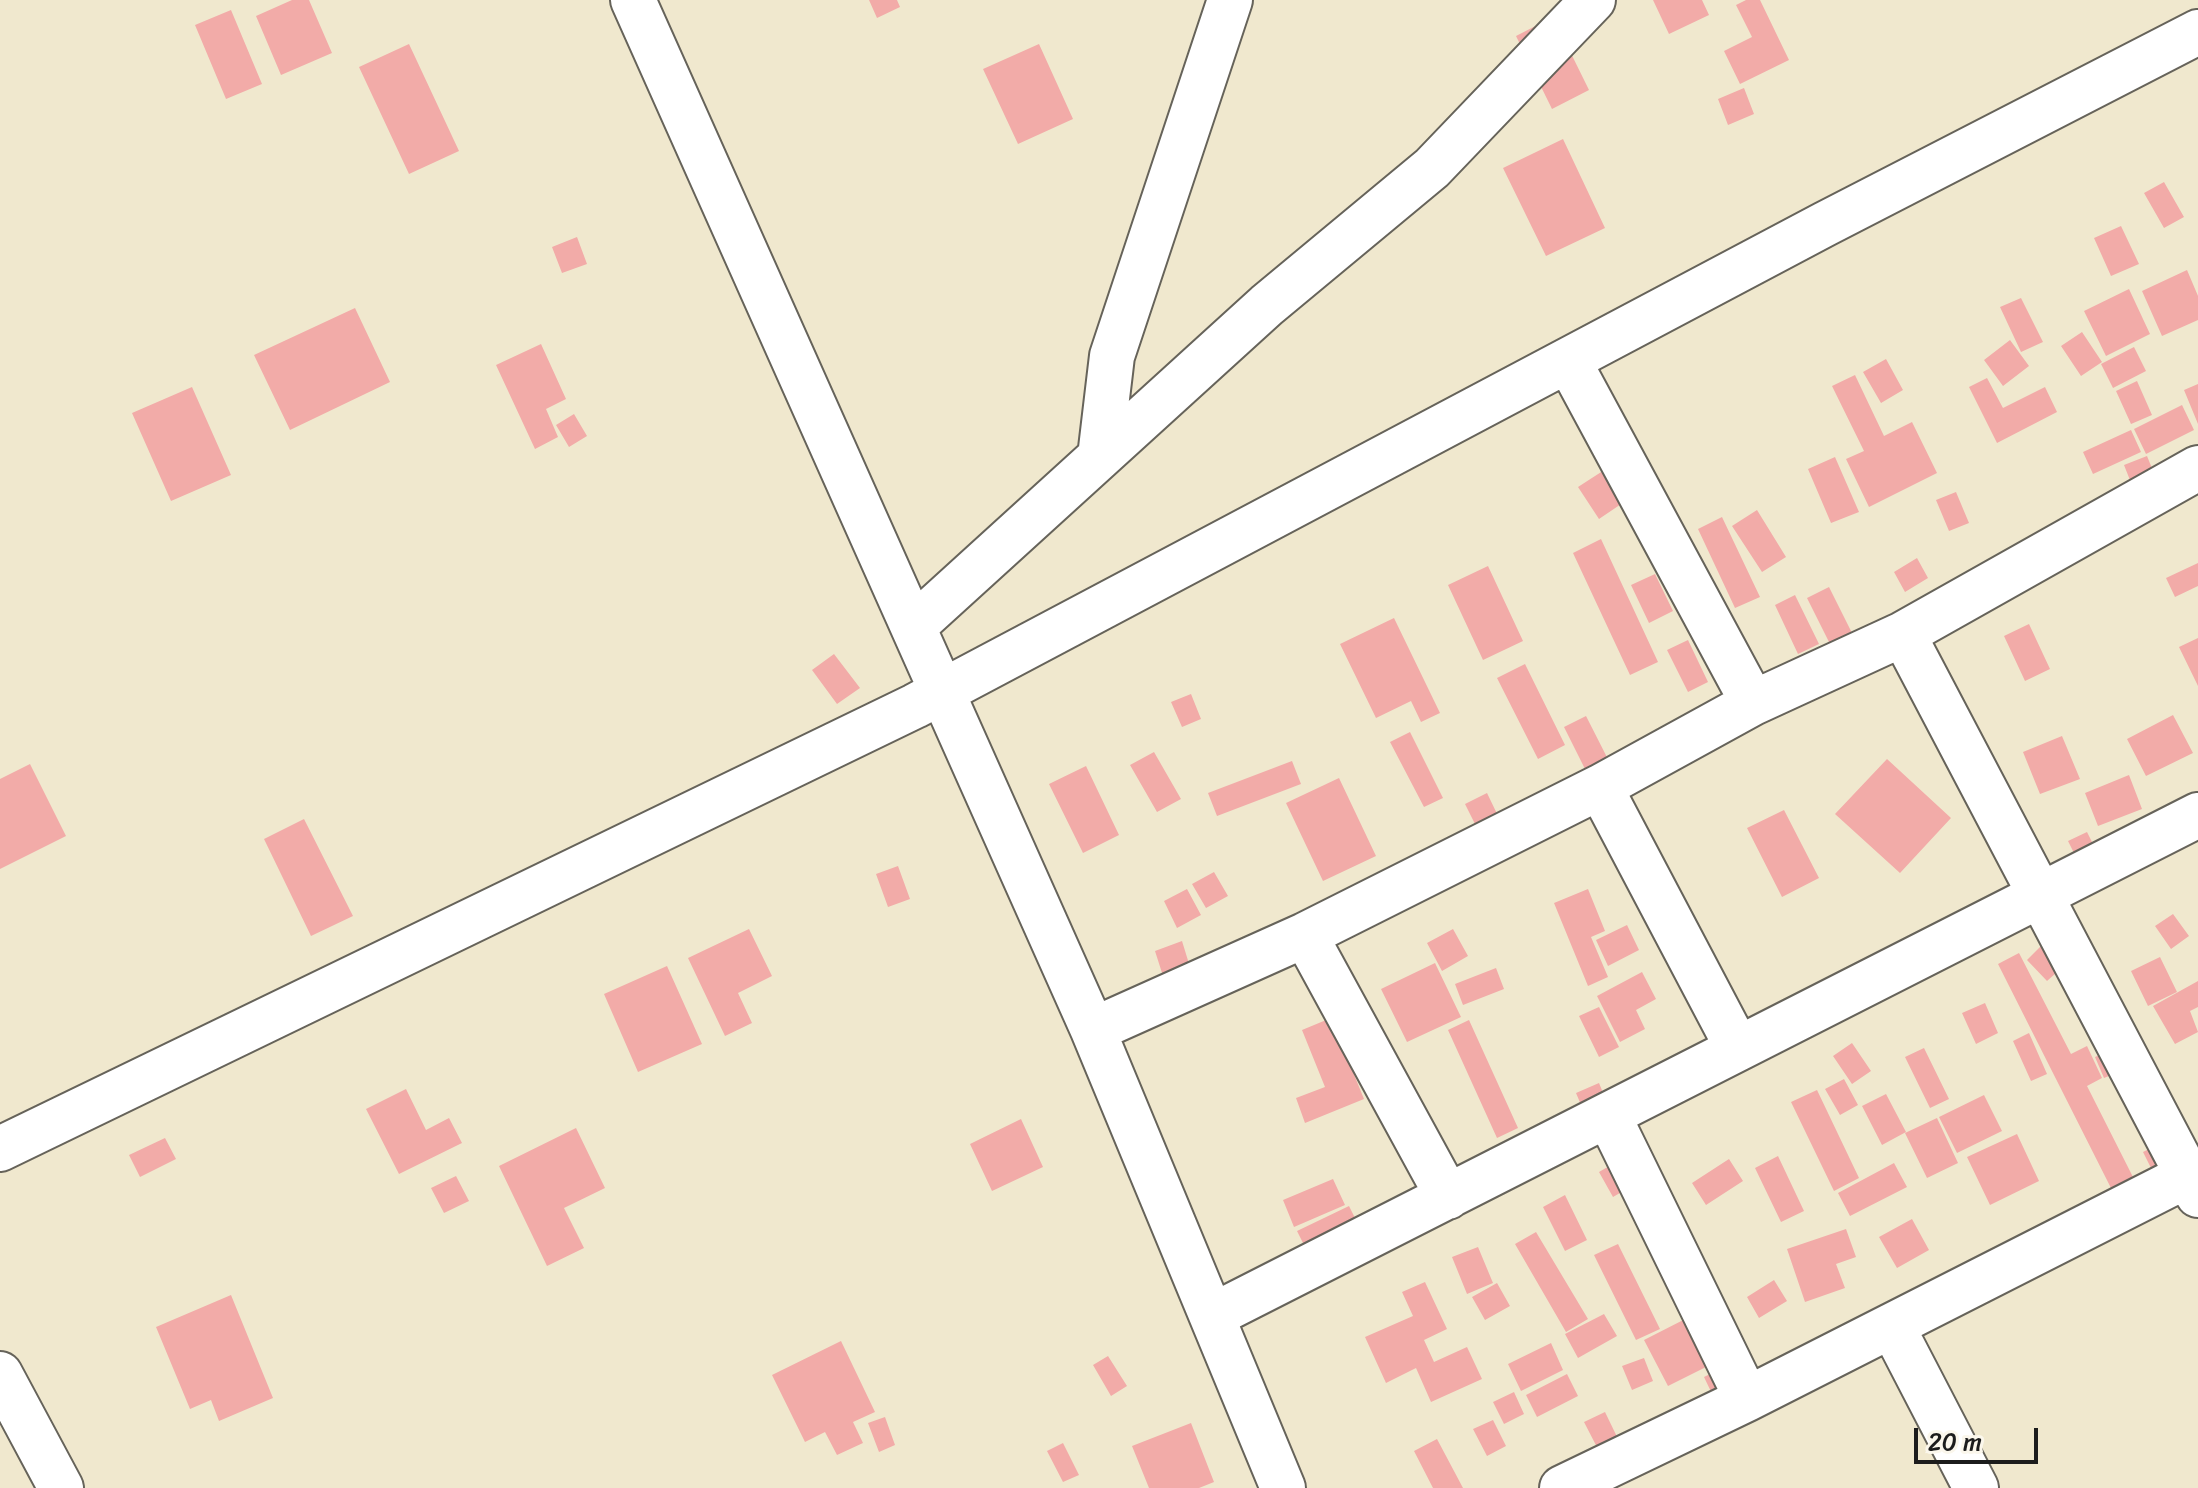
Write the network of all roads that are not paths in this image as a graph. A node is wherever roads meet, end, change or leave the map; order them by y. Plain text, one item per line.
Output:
1 (633, 0) edge
2 (1230, 0) edge
3 (1593, 0) edge
4 (2198, 32) edge
5 (1568, 360) junction
6 (1100, 457) junction
7 (2198, 468) edge
8 (914, 626) junction
9 (1903, 634) junction
10 (943, 692) junction
11 (1753, 703) junction
12 (1600, 787) junction
13 (2198, 815) edge
14 (2042, 894) junction
15 (1305, 935) junction
16 (1093, 1030) junction
17 (1737, 1047) junction
18 (1608, 1115) junction
19 (0, 1149) edge
20 (2195, 1180) edge
21 (1448, 1197) junction
22 (1212, 1316) junction
23 (1892, 1326) junction
24 (0, 1374) edge
25 (1747, 1399) junction
26 (61, 1488) edge
27 (1283, 1488) edge
28 (1562, 1488) edge
29 (1976, 1488) edge

1 - 8 street
2 - 6 street
3 - 6 street
4 - 5 street
5 - 10 street
5 - 11 street
6 - 8 street
7 - 9 street
8 - 10 street
9 - 11 street
9 - 14 street
10 - 16 street
10 - 19 street
11 - 12 street
12 - 15 street
12 - 17 street
13 - 14 street
14 - 17 street
14 - 20 street
15 - 16 street
15 - 21 street
16 - 22 street
17 - 18 street
18 - 21 street
18 - 25 street
20 - 23 street
21 - 22 street
22 - 27 street
23 - 25 street
23 - 29 street
24 - 26 street
25 - 28 street

